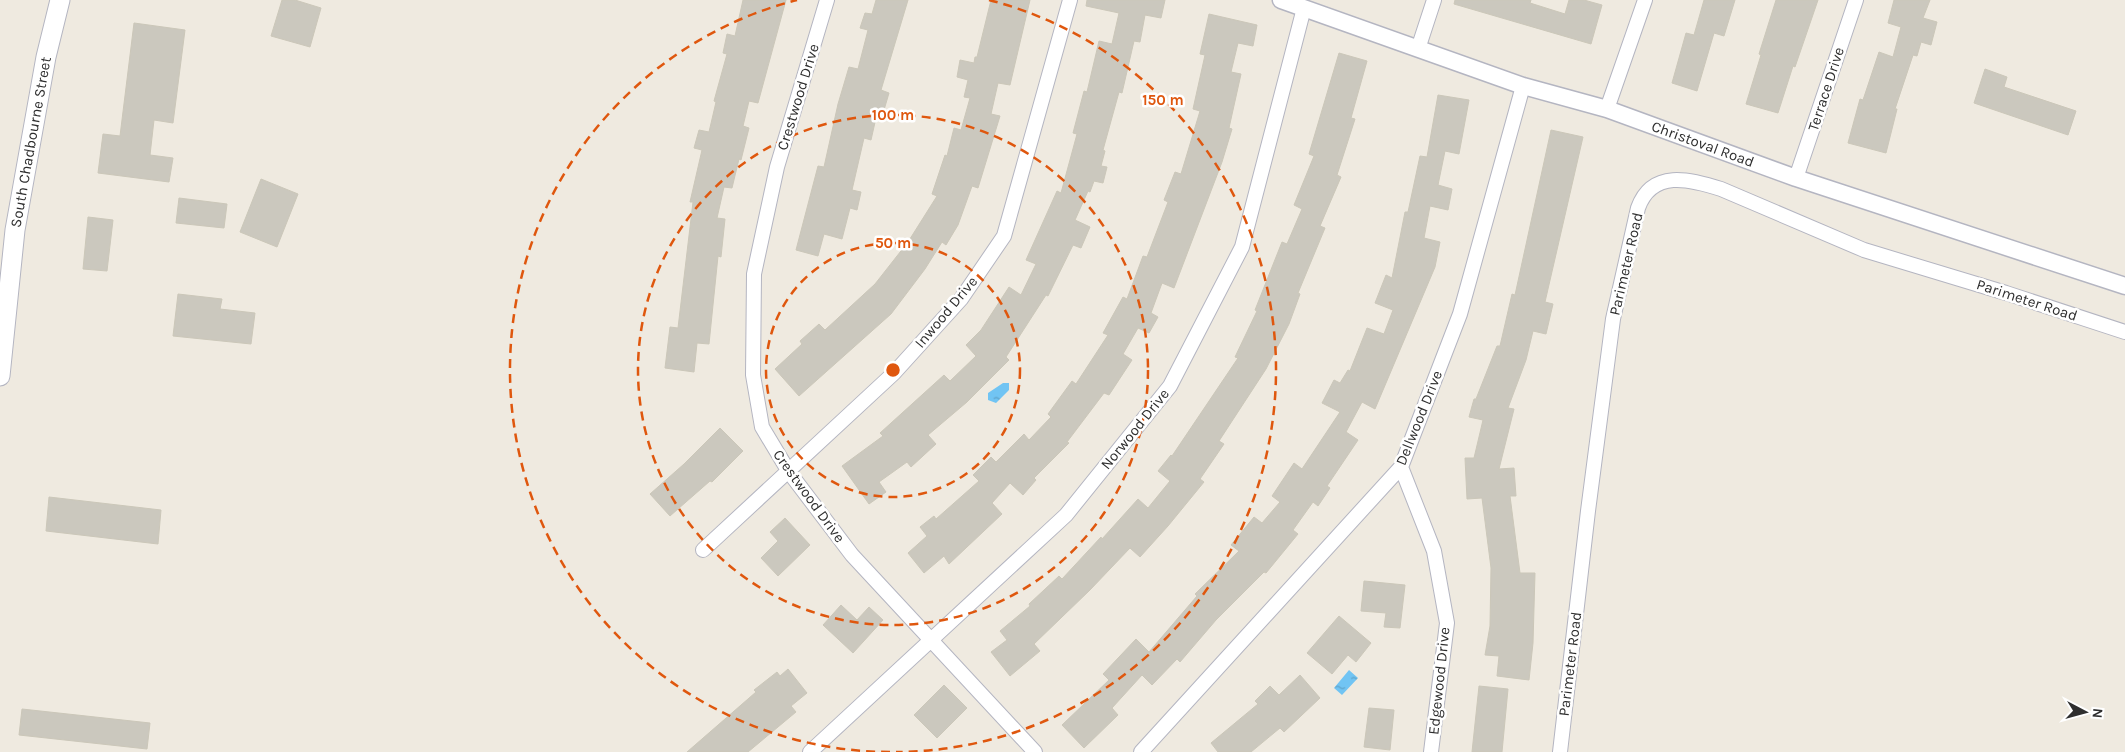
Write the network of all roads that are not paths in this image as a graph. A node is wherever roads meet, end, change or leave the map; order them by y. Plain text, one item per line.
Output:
1 (60, 0) edge
2 (827, 0) edge
3 (1070, 0) edge
4 (1281, 0) edge
5 (1434, 0) edge
6 (1645, 0) edge
7 (1856, 0) edge
8 (1304, 8) junction
9 (1418, 48) junction
10 (1523, 86) junction
11 (1607, 109) junction
12 (1796, 178) junction
13 (2125, 286) edge
14 (2125, 332) edge
15 (0, 376) edge
16 (1401, 467) junction
17 (789, 472) junction
18 (703, 550) dead end
19 (932, 640) junction
20 (810, 752) edge
21 (1035, 752) edge
22 (1141, 752) edge
23 (1431, 752) edge
24 (1560, 752) edge

1 - 15 main road, South Chadbourne Street
2 - 17 street, Crestwood Drive
3 - 17 street, Inwood Drive
4 - 8 street, Christoval Road
5 - 9 street
6 - 11 street
7 - 12 street, Terrace Drive
8 - 9 street, Christoval Road
8 - 19 street, Norwood Drive
9 - 10 street, Christoval Road
10 - 11 street, Christoval Road
10 - 16 street, Dellwood Drive
11 - 12 street, Christoval Road
12 - 13 street, Christoval Road
14 - 24 street, Parimeter Road
16 - 22 street, Dellwood Drive
16 - 23 street, Edgewood Drive
17 - 18 street, Inwood Drive
17 - 19 street, Crestwood Drive
19 - 20 street, Norwood Drive
19 - 21 street, Crestwood Drive

